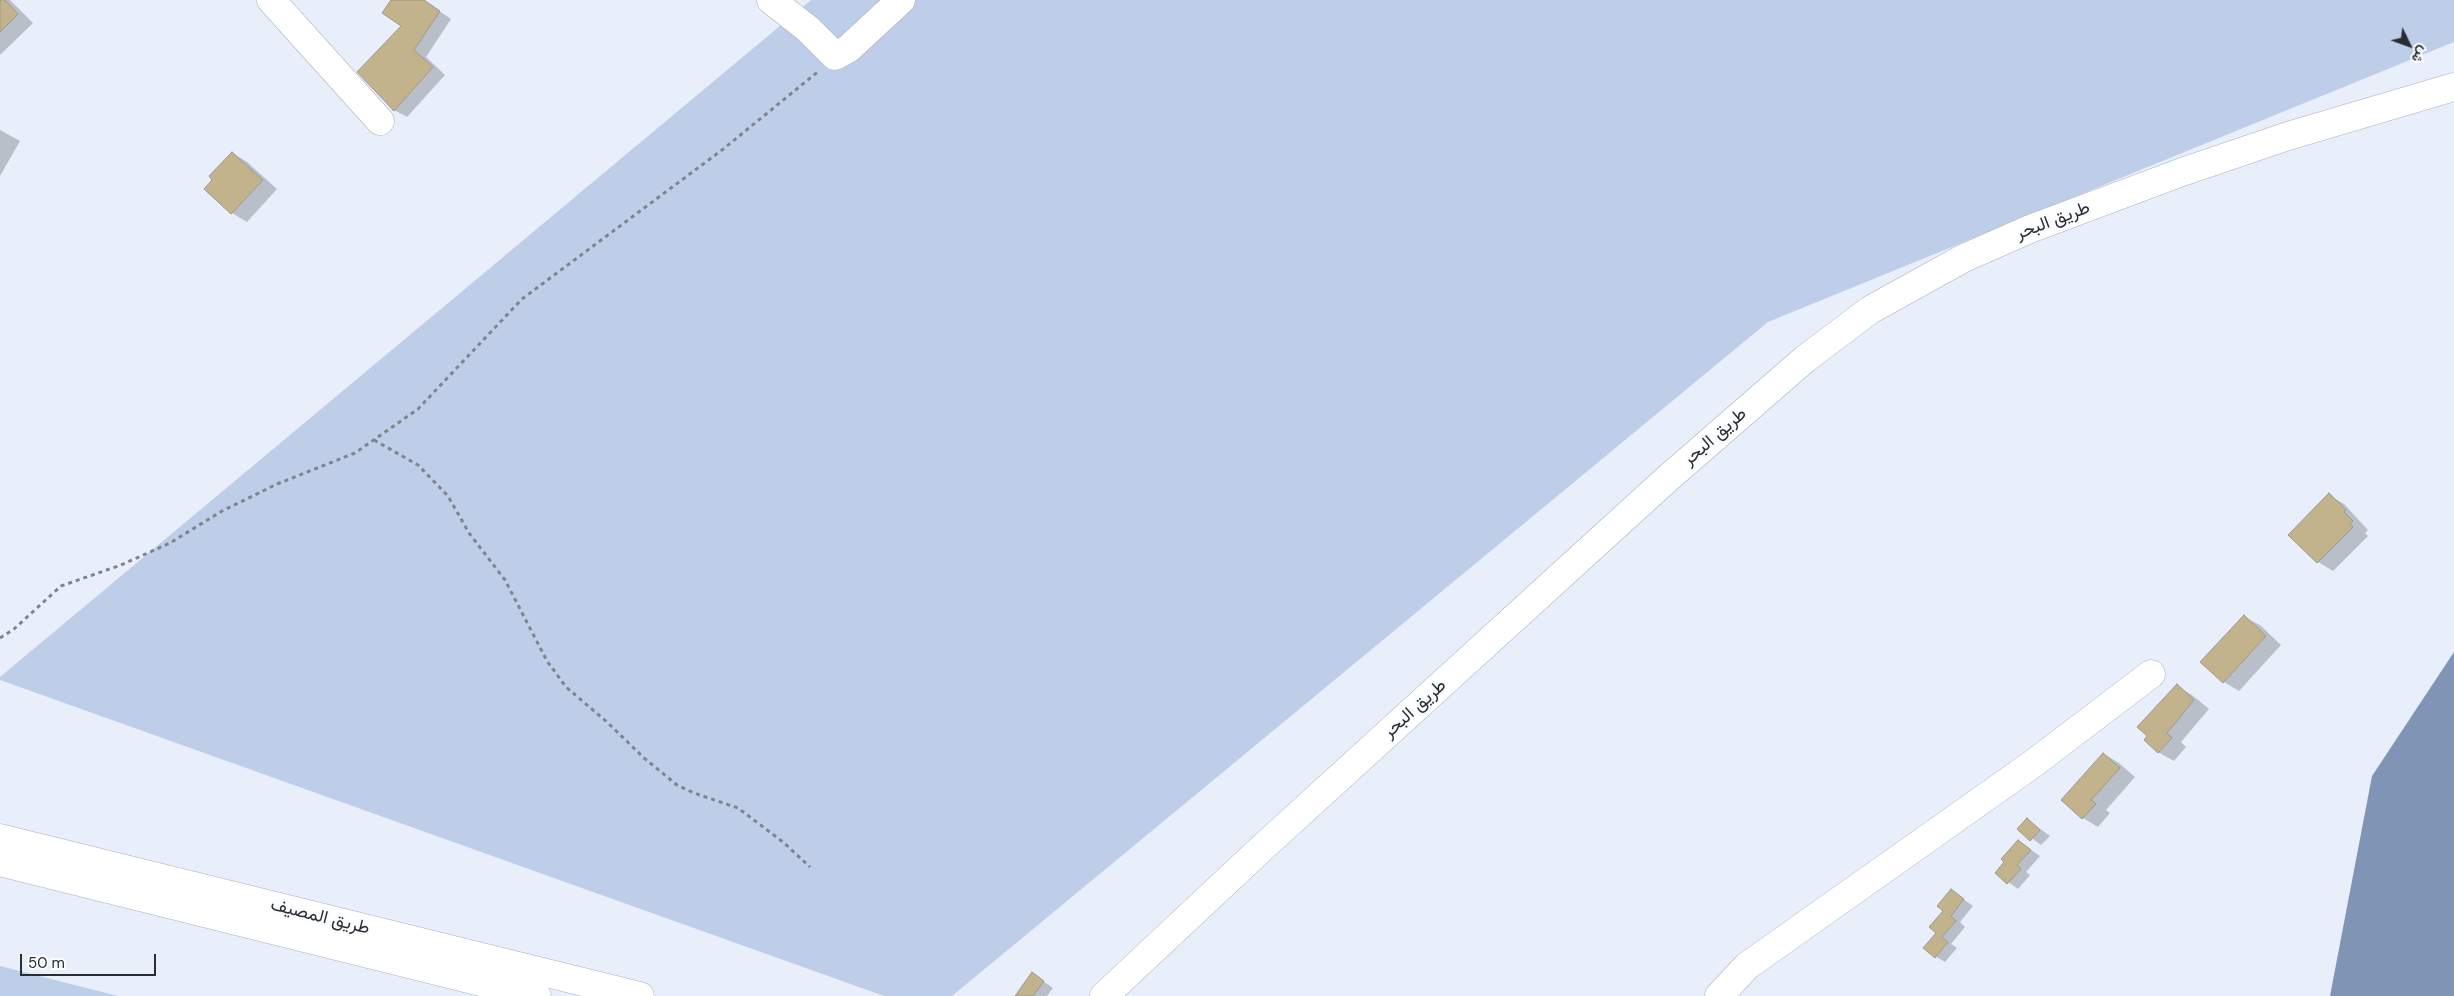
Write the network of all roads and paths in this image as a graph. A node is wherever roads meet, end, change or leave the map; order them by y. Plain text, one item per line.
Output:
1 (271, 0) edge
2 (770, 0) edge
3 (902, 0) edge
4 (835, 56) junction
5 (2454, 87) edge
6 (380, 121) dead end
7 (374, 440) junction
8 (0, 638) edge
9 (2151, 674) dead end
10 (0, 838) edge
11 (0, 862) edge
12 (810, 867) dead end
13 (537, 996) edge
14 (640, 996) edge
15 (1104, 996) edge
16 (1719, 996) edge

1 - 6 street
2 - 4 street
3 - 4 street
4 - 7 path
5 - 15 street, طريق البحر
7 - 8 path
7 - 12 path
9 - 16 street
10 - 14 street, طريق المصيف
11 - 13 street, طريق المصيف

